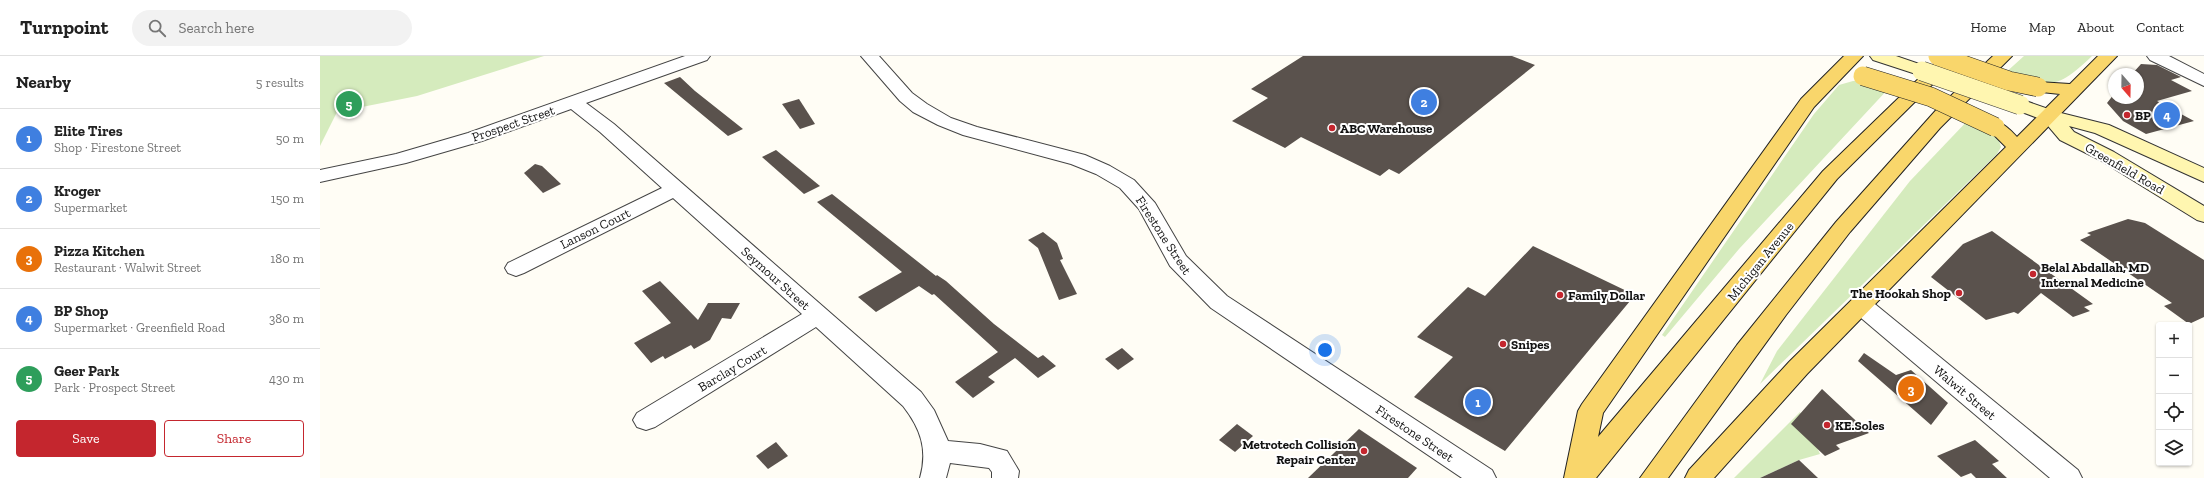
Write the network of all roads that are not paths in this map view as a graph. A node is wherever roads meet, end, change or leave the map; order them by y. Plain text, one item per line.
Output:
1 (701, 56) edge
2 (870, 56) edge
3 (1854, 56) edge
4 (1938, 56) edge
5 (1953, 56) edge
6 (2003, 56) edge
7 (2108, 56) edge
8 (2156, 56) edge
9 (1882, 57) edge
10 (1836, 73) junction
11 (2204, 81) edge
12 (2075, 90) junction
13 (573, 102) junction
14 (2050, 116) junction
15 (2018, 148) junction
16 (320, 176) edge
17 (2204, 176) edge
18 (2148, 181) junction
19 (675, 189) junction
20 (2204, 215) edge
21 (516, 268) dead end
22 (1862, 306) junction
23 (818, 315) junction
24 (646, 420) dead end
25 (938, 451) junction
26 (933, 478) edge
27 (1005, 478) edge
28 (1483, 478) edge
29 (1579, 478) edge
30 (1652, 478) edge
31 (1698, 478) edge
32 (2069, 478) edge

1 - 13 street, Prospect Street
2 - 28 street, Firestone Street
3 - 10 main road
4 - 12 main road, bridge
5 - 29 main road, Michigan Avenue
6 - 30 main road
7 - 12 main road
8 - 11 street
9 - 14 main road, Greenfield Road, bridge
10 - 15 main road, bridge
10 - 29 main road
12 - 14 main road
13 - 16 street, Prospect Street
13 - 19 street, Seymour Street
14 - 15 main road
14 - 17 main road, Greenfield Road
14 - 18 main road, Greenfield Road
15 - 22 main road
17 - 18 main road
18 - 20 main road, Greenfield Road
19 - 21 street, Lanson Court
19 - 23 street, Seymour Street
22 - 31 main road
22 - 32 street, Walwit Street
23 - 24 street, Barclay Court
23 - 25 street, Seymour Street
25 - 26 street, Seymour Street
25 - 27 street

